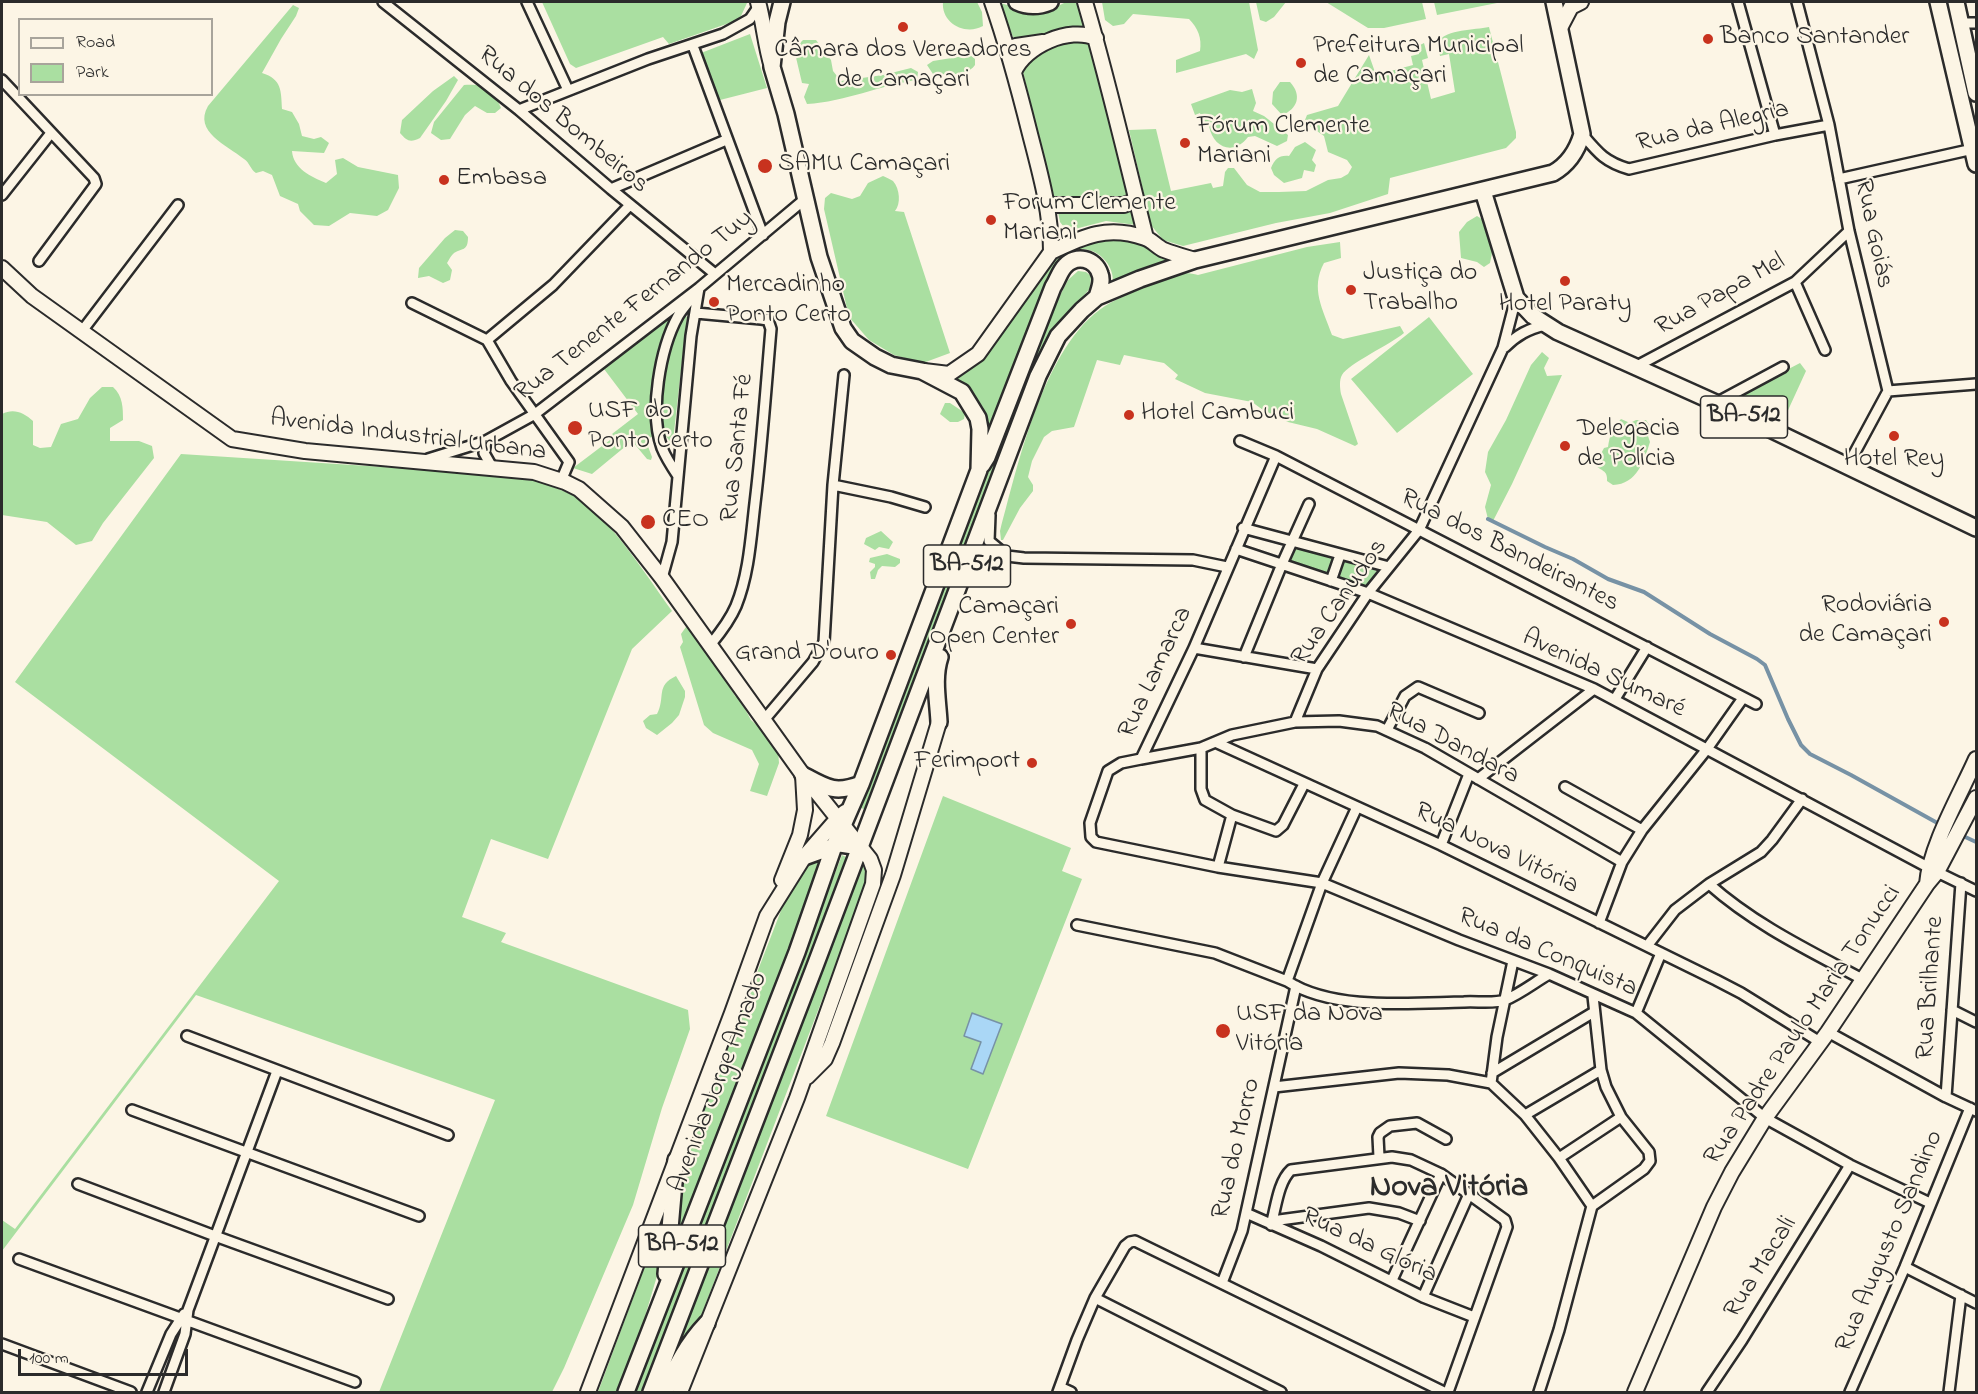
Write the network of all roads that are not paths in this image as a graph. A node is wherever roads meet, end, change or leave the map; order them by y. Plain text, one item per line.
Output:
1 (383, 2) edge
2 (527, 2) edge
3 (782, 2) edge
4 (992, 2) edge
5 (1017, 2) edge
6 (1050, 2) edge
7 (1085, 2) edge
8 (1554, 2) edge
9 (1581, 2) edge
10 (1738, 2) edge
11 (1797, 2) edge
12 (1938, 2) edge
13 (1956, 2) edge
14 (759, 4) edge
15 (1560, 28) junction
16 (1968, 28) edge
17 (1096, 38) junction
18 (1043, 42) junction
19 (1949, 42) junction
20 (693, 46) junction
21 (1007, 49) junction
22 (772, 68) junction
23 (1014, 72) junction
24 (2, 80) edge
25 (568, 90) junction
26 (1977, 93) edge
27 (519, 110) junction
28 (1829, 125) junction
29 (51, 133) junction
30 (1582, 134) junction
31 (1774, 135) junction
32 (726, 140) junction
33 (1973, 149) junction
34 (1977, 164) edge
35 (1839, 179) junction
36 (611, 189) junction
37 (1483, 191) junction
38 (2, 195) edge
39 (805, 199) junction
40 (1136, 201) junction
41 (178, 205) dead end
42 (630, 205) junction
43 (1047, 205) junction
44 (1849, 231) junction
45 (763, 235) junction
46 (1146, 238) junction
47 (1051, 252) junction
48 (1195, 260) junction
49 (39, 261) dead end
50 (2, 268) edge
51 (715, 274) junction
52 (1795, 282) junction
53 (699, 288) junction
54 (1097, 297) junction
55 (1516, 298) junction
56 (412, 303) dead end
57 (696, 313) junction
58 (1545, 325) junction
59 (82, 331) junction
60 (487, 340) junction
61 (1503, 348) junction
62 (1825, 350) dead end
63 (1635, 367) junction
64 (1783, 367) dead end
65 (921, 371) junction
66 (844, 375) dead end
67 (1977, 384) edge
68 (1888, 392) junction
69 (1716, 404) junction
70 (535, 414) junction
71 (486, 441) junction
72 (1240, 441) dead end
73 (1276, 456) junction
74 (420, 462) junction
75 (492, 467) junction
76 (1847, 467) junction
77 (979, 470) junction
78 (678, 476) junction
79 (561, 481) junction
80 (833, 485) junction
81 (990, 503) junction
82 (1309, 504) dead end
83 (925, 507) dead end
84 (1243, 528) junction
85 (1977, 528) edge
86 (1419, 530) junction
87 (979, 535) junction
88 (1292, 542) junction
89 (1236, 549) junction
90 (1340, 555) junction
91 (1282, 564) junction
92 (1227, 567) junction
93 (1389, 567) junction
94 (662, 578) junction
95 (1331, 580) junction
96 (1368, 593) junction
97 (711, 644) junction
98 (1647, 647) junction
99 (1194, 648) junction
100 (1244, 657) junction
101 (1317, 669) junction
102 (1594, 689) junction
103 (1743, 698) junction
104 (1615, 699) junction
105 (1756, 704) dead end
106 (1479, 712) dead end
107 (764, 720) junction
108 (939, 722) joint
109 (1295, 722) junction
110 (1387, 730) junction
111 (1215, 742) junction
112 (1201, 748) junction
113 (1707, 749) junction
114 (1141, 759) junction
115 (1977, 759) edge
116 (1469, 774) junction
117 (803, 775) junction
118 (1972, 779) edge
119 (1478, 780) junction
120 (861, 784) junction
121 (1304, 784) junction
122 (1565, 786) dead end
123 (1977, 798) edge
124 (1802, 799) junction
125 (1357, 807) junction
126 (1232, 814) junction
127 (841, 821) junction
128 (1642, 830) junction
129 (1945, 843) junction
130 (1441, 845) junction
131 (834, 846) junction
132 (860, 847) junction
133 (804, 857) junction
134 (1622, 862) junction
135 (1218, 867) junction
136 (1933, 869) junction
137 (1961, 882) junction
138 (1322, 883) junction
139 (1709, 884) junction
140 (1977, 891) edge
141 (767, 916) junction
142 (1599, 923) junction
143 (1077, 925) dead end
144 (1647, 946) junction
145 (1661, 953) junction
146 (1513, 961) junction
147 (1549, 974) junction
148 (1864, 980) junction
149 (1287, 981) junction
150 (1296, 986) junction
151 (1593, 996) junction
152 (1504, 1001) junction
153 (1952, 1010) junction
154 (1594, 1012) junction
155 (1636, 1013) junction
156 (1977, 1022) edge
157 (187, 1036) dead end
158 (1824, 1037) junction
159 (1601, 1070) junction
160 (277, 1071) junction
161 (1491, 1078) junction
162 (803, 1081) junction
163 (1274, 1087) junction
164 (1946, 1097) junction
165 (132, 1110) dead end
166 (1973, 1110) edge
167 (1525, 1115) junction
168 (1621, 1117) junction
169 (1765, 1118) junction
170 (448, 1135) dead end
171 (1446, 1139) dead end
172 (246, 1153) junction
173 (1379, 1157) junction
174 (1559, 1158) junction
175 (676, 1160) junction
176 (1850, 1165) junction
177 (1441, 1174) junction
178 (78, 1184) dead end
179 (1469, 1194) junction
180 (1930, 1203) junction
181 (1592, 1206) junction
182 (1246, 1213) junction
183 (419, 1216) dead end
184 (1420, 1221) junction
185 (1271, 1223) junction
186 (215, 1236) junction
187 (20, 1258) dead end
188 (1905, 1267) junction
189 (1392, 1280) junction
190 (1222, 1283) junction
191 (664, 1291) junction
192 (1961, 1295) junction
193 (1424, 1297) junction
194 (1095, 1298) junction
195 (388, 1299) dead end
196 (1977, 1303) edge
197 (1474, 1317) junction
198 (184, 1319) junction
199 (707, 1323) junction
200 (2, 1344) edge
201 (355, 1382) dead end
202 (1257, 1382) junction
203 (1059, 1390) edge
204 (131, 1392) edge
205 (147, 1392) edge
206 (164, 1392) edge
207 (588, 1392) edge
208 (626, 1392) edge
209 (651, 1392) edge
210 (665, 1392) edge
211 (680, 1392) edge
212 (1071, 1392) edge
213 (1254, 1392) edge
214 (1281, 1392) edge
215 (1446, 1392) edge
216 (1539, 1392) edge
217 (1635, 1392) edge
218 (1707, 1392) edge
219 (1850, 1392) edge
220 (1949, 1392) edge

1 - 27 street, Rua dos Bombeiros
2 - 25 street
3 - 22 main road, BA-512
4 - 21 street
5 - 6 main road
7 - 17 street
8 - 15 main road
9 - 15 street
10 - 31 street
11 - 28 street, Rua Goiás
12 - 19 main road
13 - 16 main road
14 - 20 street
14 - 22 street
15 - 30 main road
16 - 19 main road
16 - 26 main road
17 - 18 street
17 - 40 street
18 - 21 street
18 - 23 street
19 - 33 main road
20 - 25 street
20 - 32 street
21 - 23 street
22 - 39 main road, BA-512
23 - 43 street
24 - 29 street
25 - 27 street
27 - 36 street, Rua dos Bombeiros
28 - 31 street, Rua da Alegria
28 - 35 street, Rua Goiás
29 - 38 street
29 - 49 street
30 - 31 street, Rua da Alegria
30 - 37 main road, BA-512
32 - 36 street
32 - 45 street
33 - 34 main road
33 - 35 street
35 - 44 street, Rua Goiás
36 - 42 street, Rua dos Bombeiros
37 - 48 main road, BA-512
37 - 55 main road, BA-512
39 - 45 street, Rua Tenente Fernando Tuy
39 - 65 main road, BA-512
40 - 43 street
40 - 46 street
41 - 59 street
42 - 51 street, Rua dos Bombeiros
42 - 60 street
43 - 47 street
44 - 52 street, Rua Papa Mel
44 - 68 street, Rua Goiás
45 - 51 street, Rua Tenente Fernando Tuy
46 - 47 street
46 - 48 street
47 - 65 street
48 - 54 main road, BA-512
50 - 59 street, Avenida Industrial Urbana
51 - 53 street, Rua Tenente Fernando Tuy
52 - 62 street
52 - 63 street, Rua Papa Mel
53 - 57 street
53 - 70 street, Rua Tenente Fernando Tuy
53 - 78 street
54 - 77 main road
54 - 81 main road, Avenida Jorge Amado / BA-512
55 - 58 main road, BA-512
55 - 61 street, Rua Canudos
56 - 60 street
57 - 78 street
57 - 97 street, Rua Santa Fé
58 - 61 street, Rua Canudos
58 - 63 main road, BA-512
59 - 74 street, Avenida Industrial Urbana
60 - 70 street
61 - 86 street, Rua Canudos
63 - 69 main road, BA-512
64 - 69 street
65 - 77 main road, Avenida Jorge Amado / BA-512
66 - 80 street
67 - 68 street
68 - 76 street
69 - 76 main road, BA-512
70 - 71 street, Rua Tenente Fernando Tuy
70 - 79 street
71 - 74 street, Rua Tenente Fernando Tuy
71 - 75 street
72 - 73 street, Rua dos Bandeirantes
73 - 84 street, Rua Lamarca
73 - 86 street, Rua dos Bandeirantes
74 - 75 street, Avenida Industrial Urbana
75 - 79 street, Avenida Industrial Urbana
76 - 85 main road, BA-512
77 - 120 main road, Avenida Jorge Amado / BA-512
78 - 94 street
79 - 94 street, Avenida Industrial Urbana
80 - 83 street
80 - 107 street
81 - 87 main road, Avenida Jorge Amado / BA-512
81 - 92 street
82 - 88 street
84 - 88 street
84 - 89 street, Rua Lamarca
86 - 93 street, Rua Canudos
86 - 98 street, Rua dos Bandeirantes
87 - 108 main road
87 - 132 main road, Avenida Jorge Amado / BA-512
88 - 90 street
88 - 91 street
89 - 91 street, Avenida Sumaré
89 - 92 street, Rua Lamarca
90 - 93 street
90 - 95 street
91 - 95 street, Avenida Sumaré
91 - 100 street
92 - 99 street, Rua Lamarca
93 - 96 street, Rua Canudos
94 - 97 street, Avenida Industrial Urbana
95 - 96 street, Avenida Sumaré
96 - 101 street, Rua Canudos
96 - 102 street, Avenida Sumaré
97 - 107 street, Avenida Industrial Urbana
98 - 103 street, Rua dos Bandeirantes
98 - 104 street
99 - 100 street
99 - 114 street, Rua Lamarca
100 - 101 street
101 - 109 street, Rua Canudos
102 - 104 street, Avenida Sumaré
102 - 119 street
103 - 105 street, Rua dos Bandeirantes
103 - 113 street
104 - 113 street, Avenida Sumaré
106 - 110 street
107 - 117 street, Avenida Industrial Urbana
108 - 162 street
109 - 110 street, Rua Dandara
109 - 111 street, Rua Dandara
110 - 116 street, Rua Dandara
111 - 112 street
111 - 121 street, Rua Nova Vitória
112 - 114 street
112 - 126 street
113 - 124 street, Avenida Sumaré
113 - 128 street
114 - 135 street, Rua Lamarca
115 - 118 street, Rua Padre Paulo Maria Tonucci
116 - 119 street, Rua Dandara
116 - 130 street
117 - 120 main road
117 - 127 street, Avenida Industrial Urbana
117 - 141 street
118 - 129 street, Rua Padre Paulo Maria Tonucci
119 - 134 street, Rua Dandara
120 - 127 main road, Avenida Jorge Amado / BA-512
121 - 125 street, Rua Nova Vitória
121 - 126 street
122 - 128 street
123 - 129 street, Rua Padre Paulo Maria Tonucci
124 - 136 street, Avenida Sumaré
124 - 139 street
125 - 130 street, Rua Nova Vitória
125 - 138 street
126 - 135 street
127 - 131 main road, Avenida Jorge Amado / BA-512
127 - 132 street
127 - 133 street
128 - 134 street
129 - 136 street, Rua Padre Paulo Maria Tonucci
130 - 142 street, Rua Nova Vitória
131 - 132 main road
131 - 133 main road
131 - 191 main road, Avenida Jorge Amado / BA-512
132 - 162 street
132 - 209 main road, Avenida Jorge Amado / BA-512
133 - 141 street
134 - 142 street
135 - 138 street, Rua Lamarca
136 - 137 street, Avenida Sumaré
136 - 148 street, Rua Padre Paulo Maria Tonucci
137 - 140 street, Avenida Sumaré
137 - 153 street, Rua Brilhante
138 - 146 street, Rua da Conquista
138 - 149 street
139 - 144 street
139 - 148 street
141 - 175 street
142 - 144 street, Rua Nova Vitória
143 - 149 street
144 - 145 street, Rua Nova Vitória
145 - 155 street
145 - 158 street, Rua Nova Vitória
146 - 147 street, Rua da Conquista
146 - 152 street
147 - 151 street, Rua da Conquista
147 - 152 street
148 - 158 street, Rua Padre Paulo Maria Tonucci
149 - 150 street
150 - 152 street
150 - 163 street, Rua do Morro
151 - 154 street
151 - 155 street, Rua da Conquista
152 - 161 street
153 - 156 street
153 - 164 street, Rua Brilhante
154 - 159 street
154 - 161 street
155 - 169 street, Rua da Conquista
157 - 160 street
158 - 164 street, Rua Nova Vitória
158 - 169 street, Rua Padre Paulo Maria Tonucci
159 - 167 street
159 - 168 street
160 - 170 street
160 - 172 street
161 - 163 street
161 - 167 street
162 - 199 street
163 - 182 street, Rua do Morro
164 - 166 street, Rua Nova Vitória
165 - 172 street
166 - 180 street, Rua Augusto Sandino
167 - 174 street
168 - 174 street
168 - 181 street
169 - 176 street, Rua da Conquista
169 - 217 street, Rua Padre Paulo Maria Tonucci
171 - 173 street
172 - 183 street
172 - 186 street
173 - 177 street
173 - 185 street
174 - 181 street
175 - 191 main road
175 - 207 street
176 - 180 street, Rua da Conquista
176 - 218 street, Rua Macali
177 - 179 street
177 - 184 street
178 - 186 street
179 - 193 street
179 - 197 street
180 - 188 street, Rua Augusto Sandino
181 - 216 street
182 - 185 street, Rua da Glória
182 - 190 street, Rua do Morro
184 - 185 street
184 - 189 street
185 - 189 street, Rua da Glória
186 - 195 street
186 - 198 street
187 - 198 street
188 - 192 street
188 - 219 street, Rua Augusto Sandino
189 - 193 street, Rua da Glória
190 - 194 street
190 - 215 street
191 - 208 main road, Avenida Jorge Amado / BA-512
192 - 196 street
192 - 220 street
193 - 197 street, Rua da Glória
194 - 202 street
194 - 203 street
197 - 215 street
198 - 201 street
198 - 205 street
198 - 206 street
199 - 210 main road
199 - 211 street
200 - 204 street
202 - 213 street
202 - 214 street
203 - 212 street

